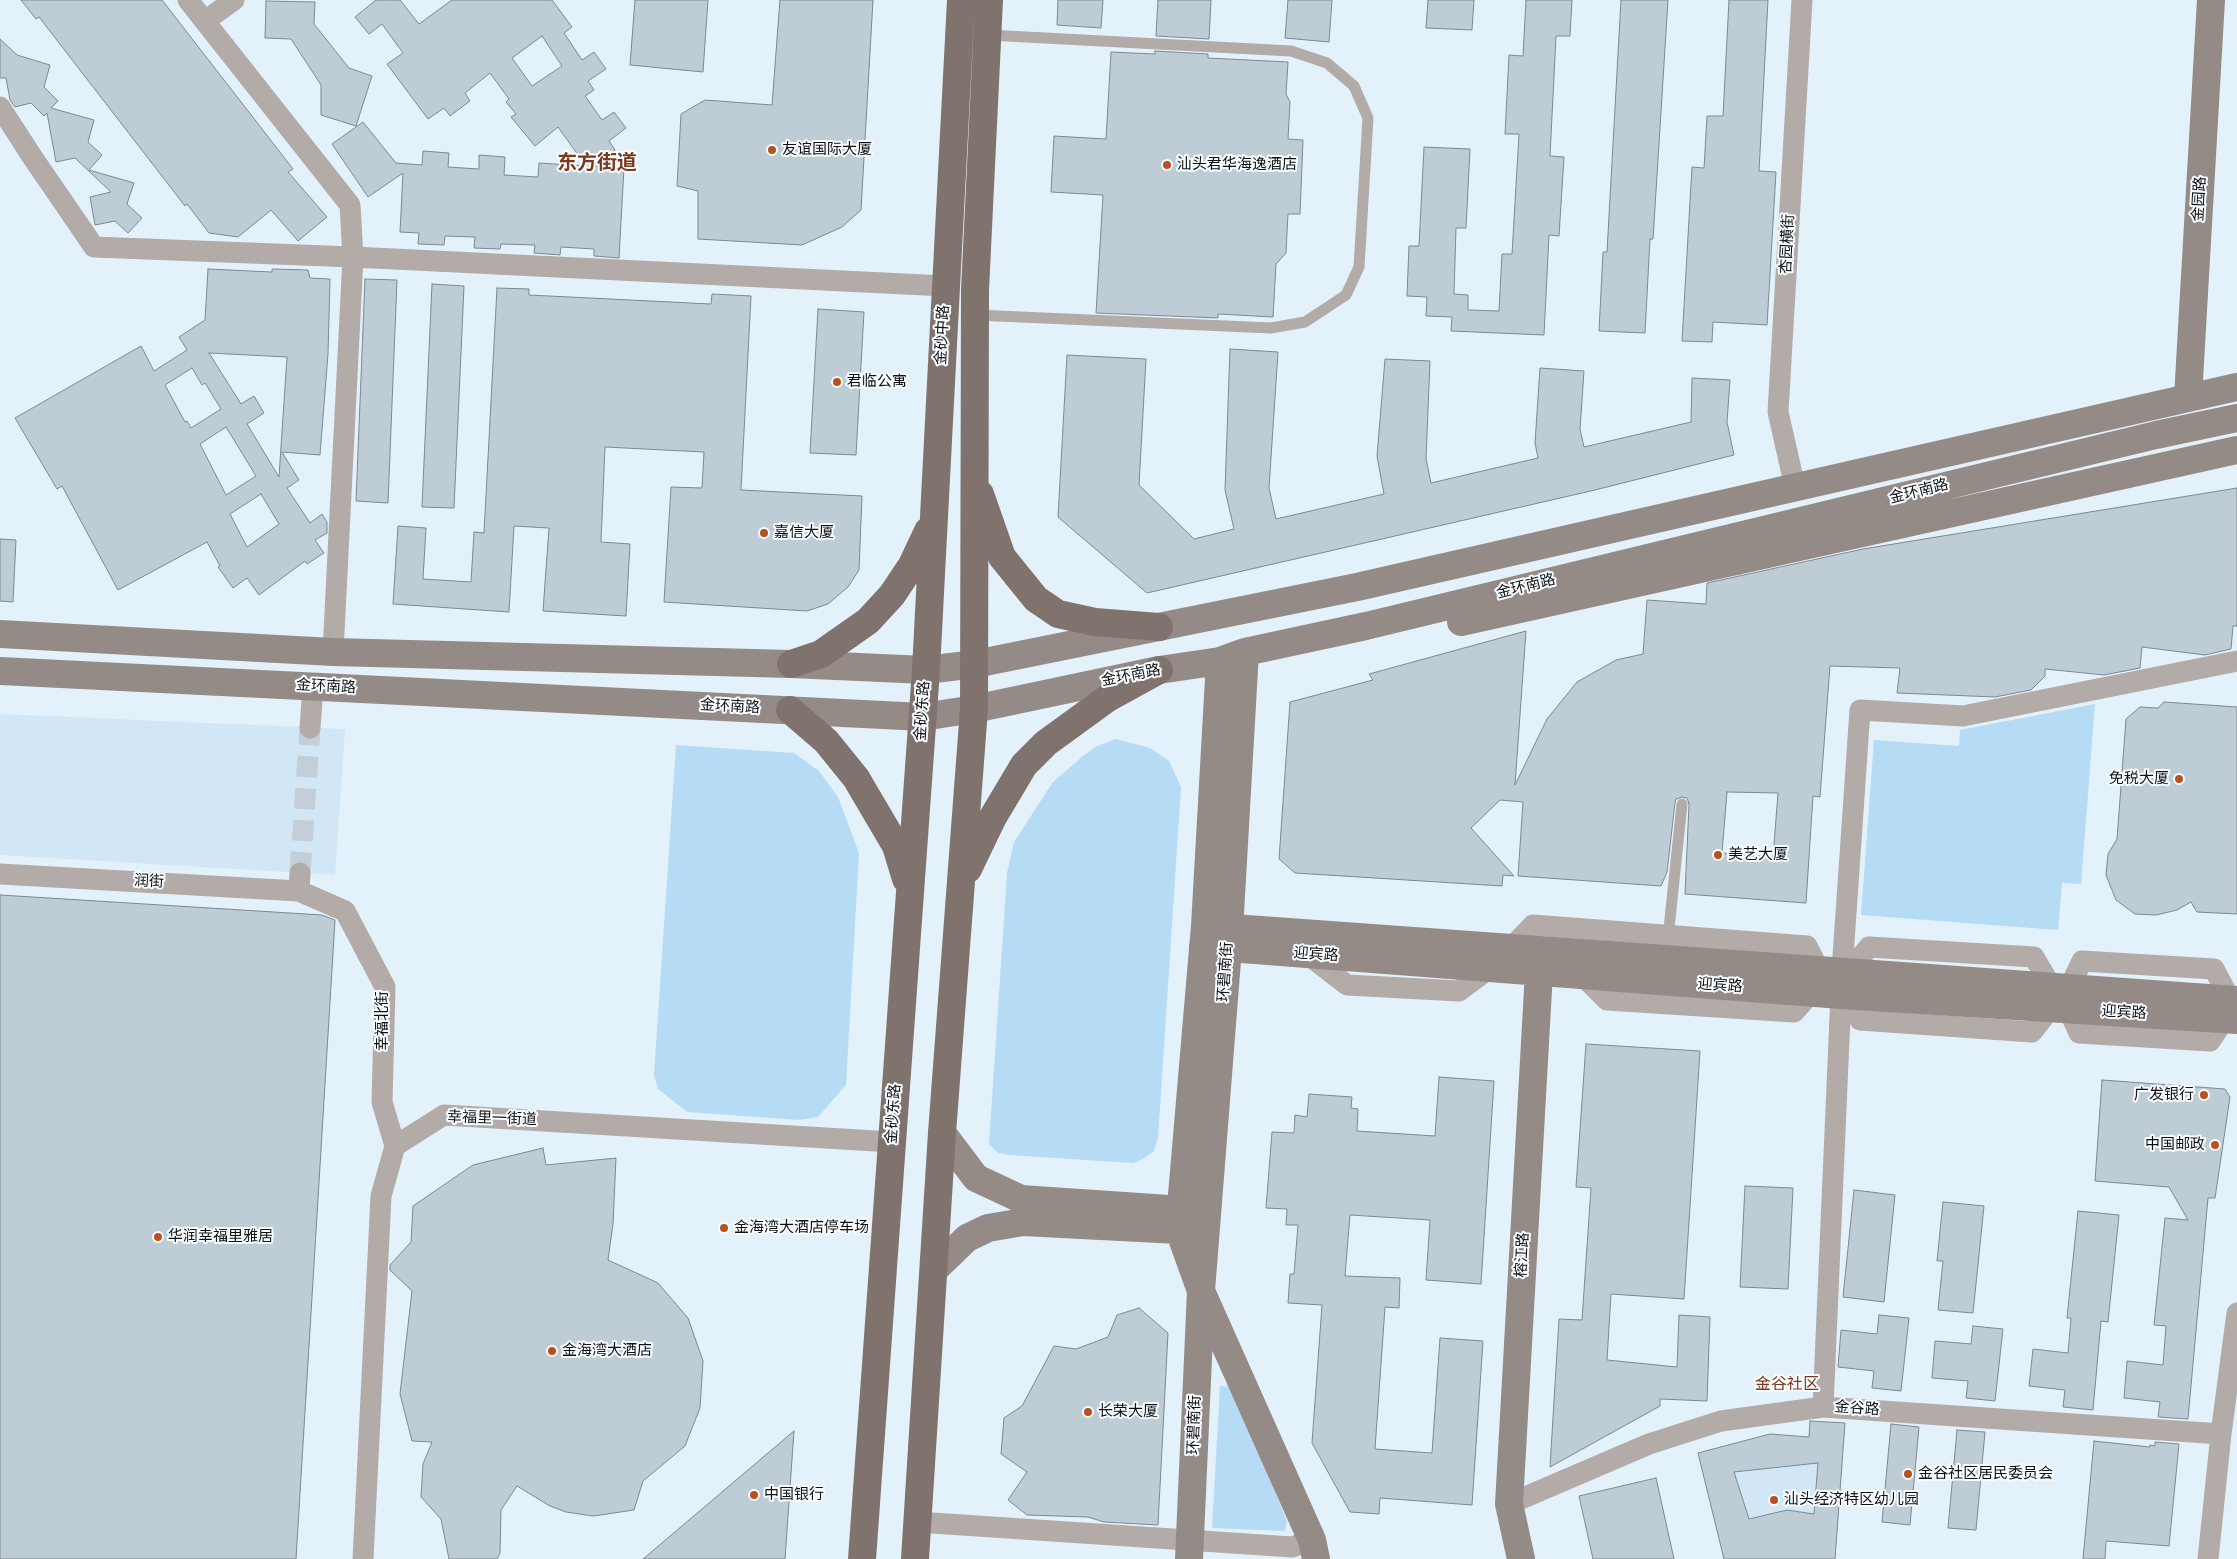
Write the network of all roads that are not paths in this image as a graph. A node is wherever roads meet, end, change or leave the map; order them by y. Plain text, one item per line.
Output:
1 (188, 0) edge
2 (234, 0) edge
3 (961, 0) edge
4 (989, 0) edge
5 (1802, 0) edge
6 (2211, 0) edge
7 (205, 21) junction
8 (988, 36) junction
9 (0, 106) edge
10 (352, 257) junction
11 (945, 286) junction
12 (975, 315) junction
13 (2237, 387) edge
14 (2188, 397) junction
15 (2237, 418) edge
16 (2237, 450) edge
17 (974, 478) junction
18 (1795, 487) junction
19 (934, 518) junction
20 (1159, 627) junction
21 (0, 634) edge
22 (1253, 650) junction
23 (333, 652) junction
24 (1220, 661) junction
25 (2237, 661) edge
26 (791, 664) junction
27 (975, 664) junction
28 (926, 670) junction
29 (1159, 670) junction
30 (0, 671) edge
31 (313, 687) junction
32 (974, 709) junction
33 (790, 710) junction
34 (923, 717) junction
35 (310, 728) tunnel mouth
36 (1682, 804) dead end
37 (0, 874) edge
38 (299, 882) joint
39 (962, 882) junction
40 (910, 892) junction
41 (1216, 937) junction
42 (1664, 947) junction
43 (1511, 948) junction
44 (1540, 961) junction
45 (1835, 983) junction
46 (2060, 998) junction
47 (2232, 1009) edge
48 (2156, 1014) junction
49 (2175, 1039) junction
50 (942, 1133) junction
51 (892, 1142) junction
52 (395, 1146) junction
53 (1193, 1221) junction
54 (935, 1269) junction
55 (1201, 1291) junction
56 (2237, 1313) edge
57 (1823, 1407) junction
58 (2221, 1434) junction
59 (1509, 1504) junction
60 (917, 1522) junction
61 (1190, 1550) edge
62 (1314, 1550) edge
63 (363, 1559) edge
64 (862, 1559) edge
65 (915, 1559) edge
66 (1521, 1559) edge
67 (2208, 1559) edge

1 - 7 street
2 - 7 street
3 - 11 main road, 金砂中路
4 - 8 main road, 金砂中路
5 - 18 street, 杏园横街
6 - 14 street, 金园路
7 - 10 street
8 - 12 main road, 金砂中路
8 - 12 lane
9 - 10 street
10 - 11 street
10 - 23 street
11 - 19 main road, 金砂中路
12 - 17 main road, 金砂中路
13 - 14 street
14 - 18 street
15 - 22 street, 金环南路
16 - 22 street
17 - 20 main road
17 - 27 main road, 金砂中路
18 - 20 street
19 - 26 main road
19 - 28 main road, 金砂中路
20 - 27 street
21 - 23 street
22 - 24 street, 金环南路
22 - 41 street, 环碧南街
23 - 26 street
24 - 29 street, 金环南路
24 - 41 street, 环碧南街
25 - 45 street
26 - 28 street
27 - 28 street
27 - 32 main road, 金砂中路
28 - 34 main road, 金砂东路
29 - 32 street, 金环南路
29 - 39 main road
30 - 31 street, 金环南路
31 - 33 street, 金环南路
31 - 35 street
32 - 34 street, 金环南路
32 - 39 main road
33 - 34 street, 金环南路
33 - 40 main road
34 - 40 main road, 金砂东路
36 - 42 lane
37 - 38 street, 润街
38 - 52 street, 幸福北街
39 - 50 main road
40 - 51 main road, 金砂东路
41 - 43 street, 迎宾路
41 - 44 street, 迎宾路
41 - 53 street, 环碧南街
42 - 43 street
42 - 44 street, 迎宾路
42 - 45 street, 迎宾路
43 - 44 street, 迎宾路
44 - 45 street, 迎宾路
44 - 59 street, 榕江路
45 - 46 street, 迎宾路
45 - 46 street
45 - 57 street
46 - 47 street, 迎宾路
46 - 48 street, 迎宾路
46 - 49 street
47 - 48 street, 迎宾路
47 - 49 street
48 - 49 street
50 - 53 street
50 - 54 main road
51 - 52 street, 幸福里一街道
51 - 64 main road, 金砂东路
52 - 63 street
53 - 54 street
53 - 55 street, 环碧南街
54 - 60 main road
55 - 61 street, 环碧南街
55 - 62 street
56 - 58 street
57 - 58 street, 金谷路
57 - 59 street, 金谷路
58 - 67 street
59 - 66 street, 榕江路
60 - 61 street
60 - 65 main road
61 - 62 street

